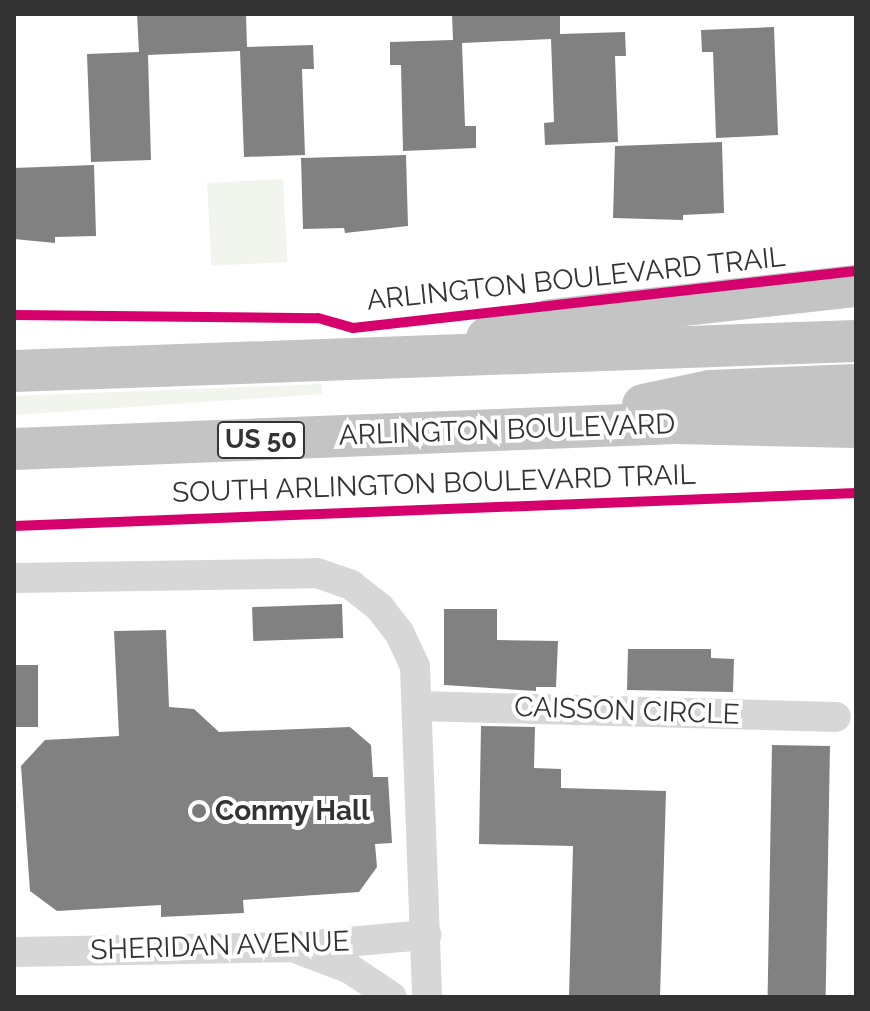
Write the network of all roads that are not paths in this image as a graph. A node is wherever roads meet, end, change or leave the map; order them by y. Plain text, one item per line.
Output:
1 (856, 286) edge
2 (856, 341) edge
3 (416, 357) junction
4 (14, 371) edge
5 (856, 385) edge
6 (856, 427) edge
7 (508, 431) junction
8 (14, 449) edge
9 (14, 578) edge
10 (418, 706) junction
11 (836, 717) dead end
12 (426, 935) junction
13 (291, 947) junction
14 (14, 952) edge
15 (392, 997) edge
16 (427, 997) edge

1 - 3 highway
2 - 3 highway
3 - 4 highway
5 - 7 highway
6 - 7 highway, ARLINGTON BOULEVARD / US 50
7 - 8 highway, ARLINGTON BOULEVARD / US 50
9 - 10 street
10 - 11 street, CAISSON CIRCLE
10 - 12 street
12 - 13 street, SHERIDAN AVENUE
12 - 16 street
13 - 14 street, SHERIDAN AVENUE
13 - 15 street

